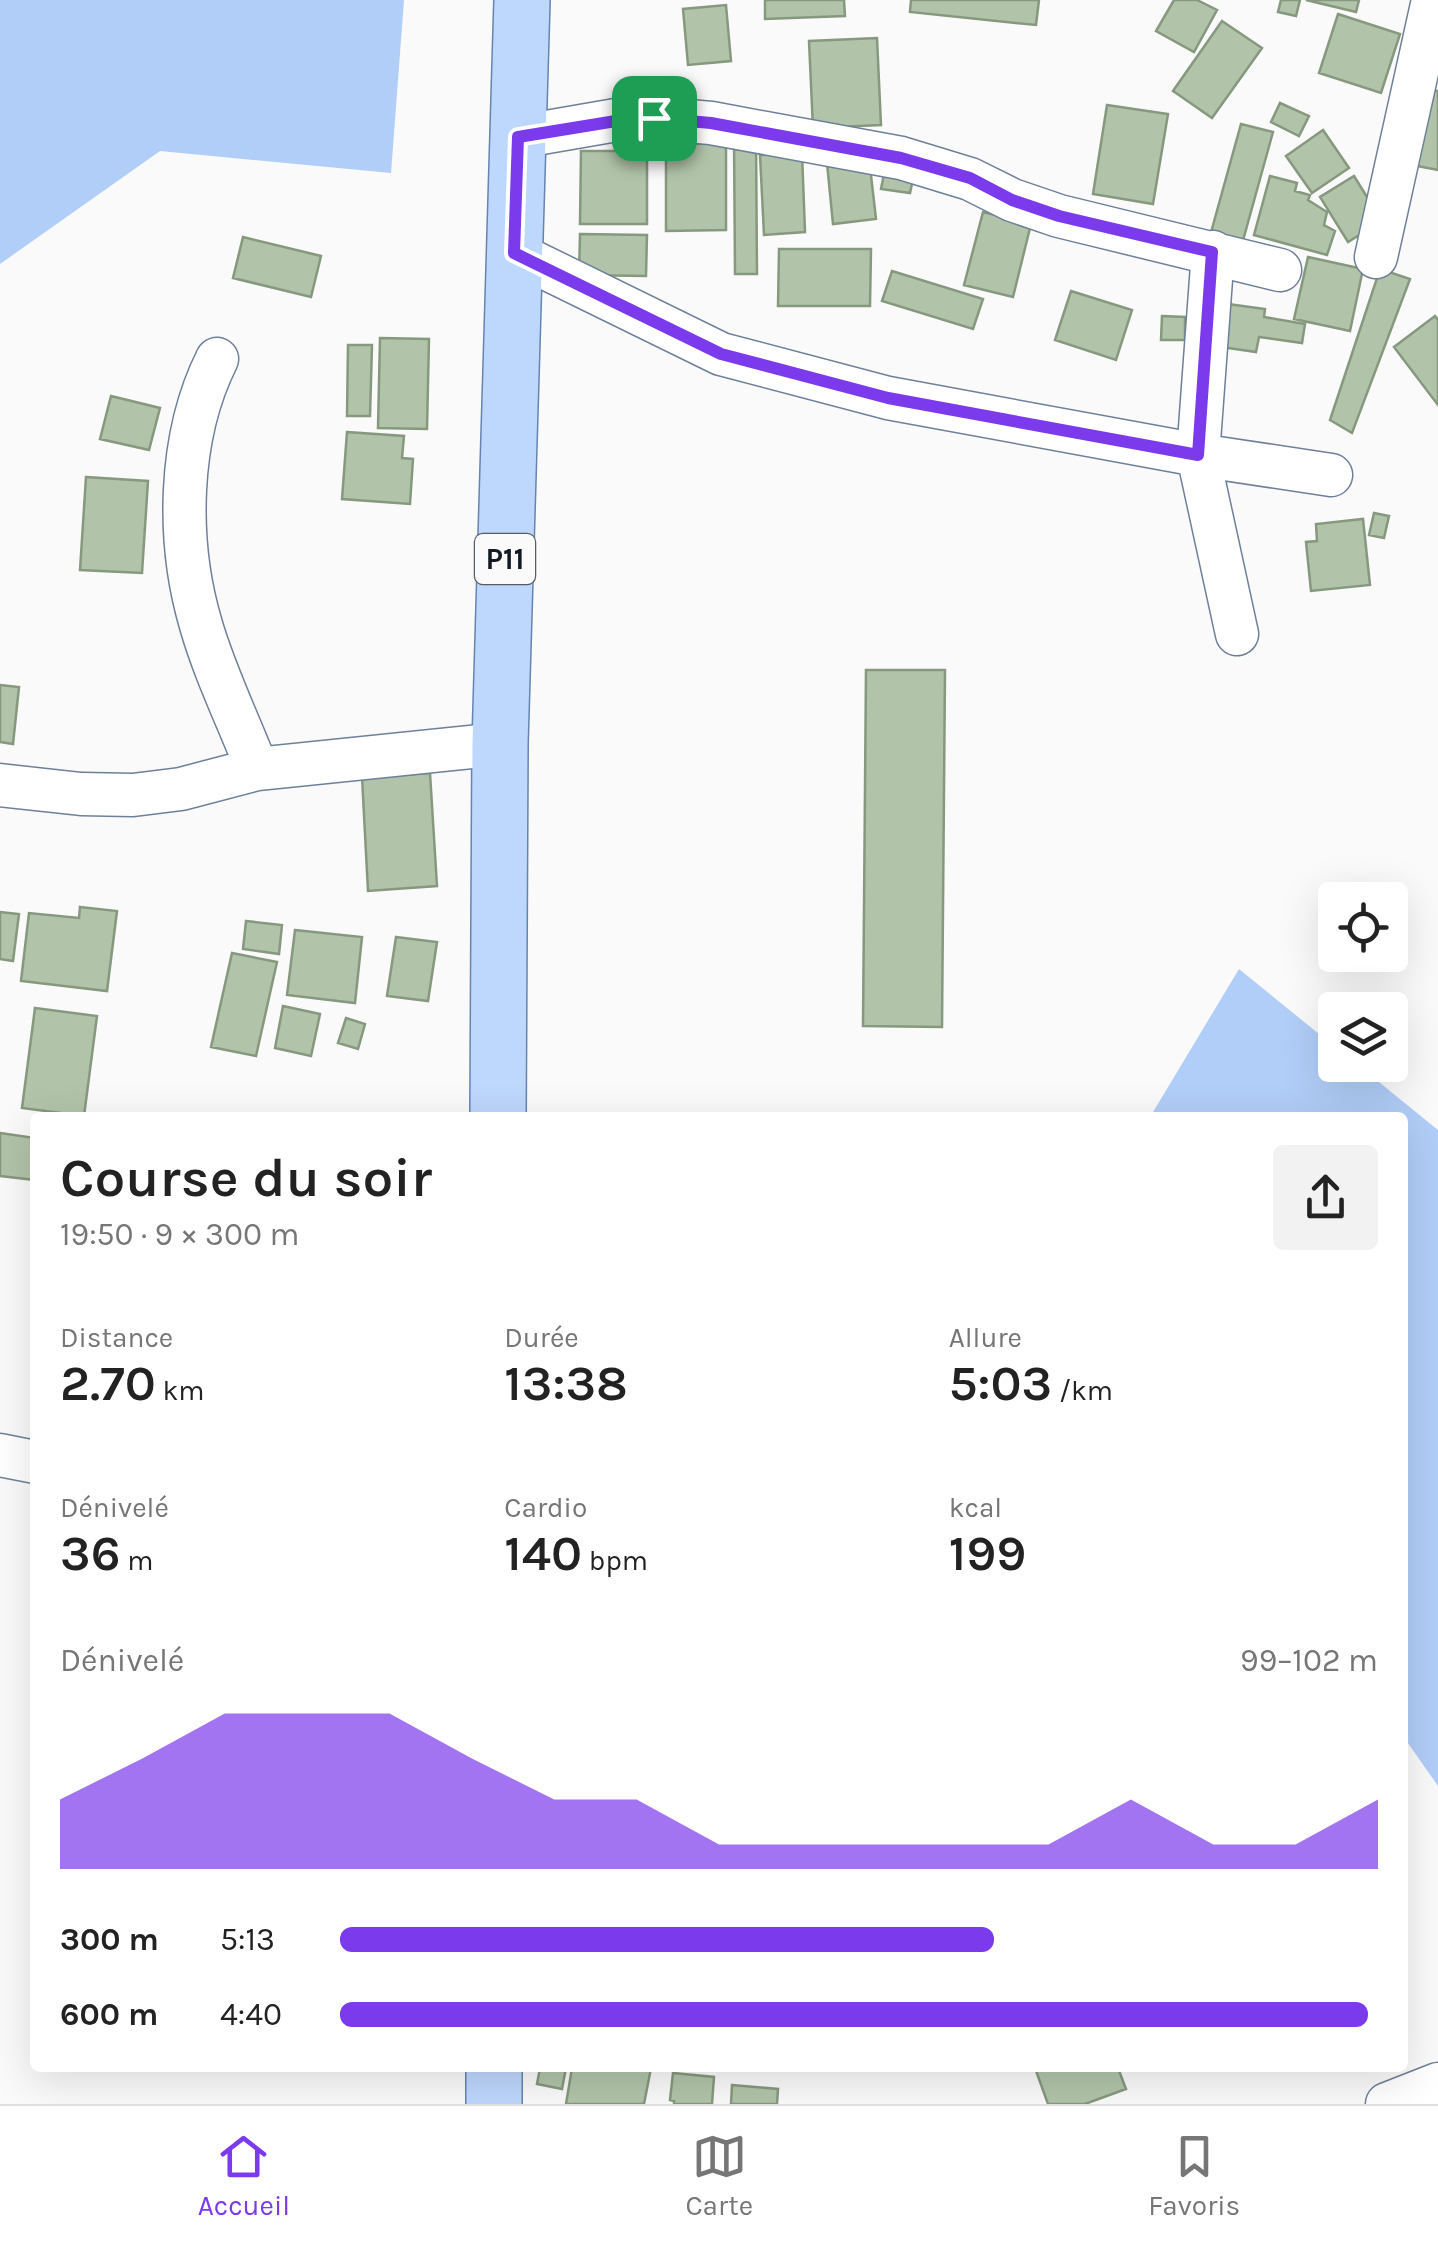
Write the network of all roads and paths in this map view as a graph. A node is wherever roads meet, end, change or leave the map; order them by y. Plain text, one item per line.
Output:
1 (522, 0) edge
2 (1434, 0) edge
3 (518, 137) junction
4 (1212, 252) junction
5 (514, 253) junction
6 (1376, 257) dead end
7 (1280, 270) dead end
8 (217, 359) dead end
9 (1198, 455) junction
10 (1330, 475) dead end
11 (1237, 634) dead end
12 (500, 744) junction
13 (257, 769) junction
14 (0, 785) edge
15 (498, 1112) edge
16 (0, 1455) edge
17 (30, 1461) edge
18 (494, 2072) edge
19 (1438, 2084) edge
20 (494, 2104) edge
21 (1387, 2104) edge

1 - 3 main road, P11
2 - 6 street
3 - 4 street
3 - 5 main road, P11
4 - 7 street
4 - 9 street
5 - 9 street
5 - 12 main road, P11
8 - 13 street
9 - 10 street
9 - 11 street
12 - 13 street
12 - 15 main road, P11
13 - 14 street
16 - 17 street
18 - 20 main road
19 - 21 street

